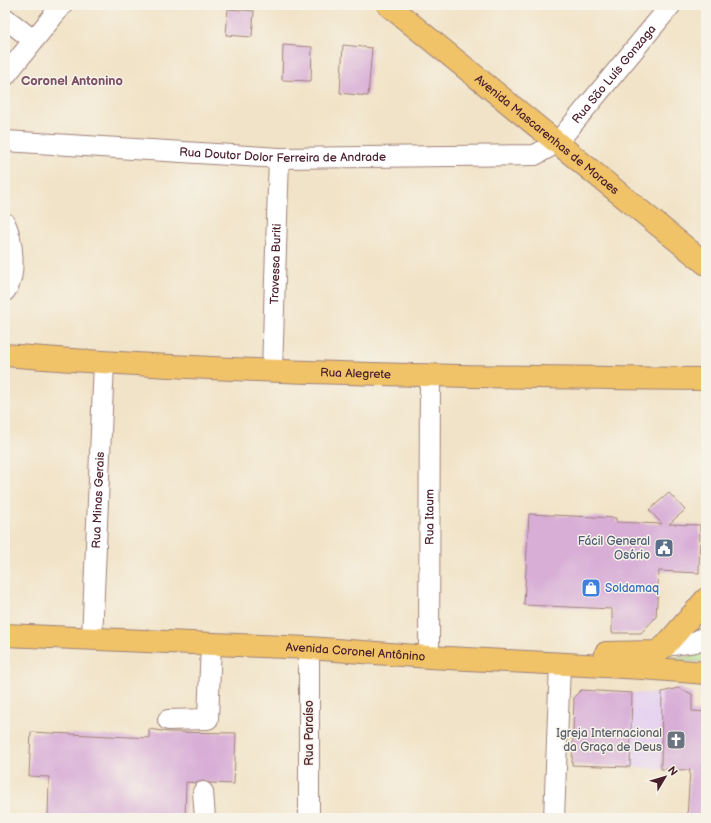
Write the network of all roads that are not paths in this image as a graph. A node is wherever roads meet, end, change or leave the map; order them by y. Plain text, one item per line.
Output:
1 (62, 5) edge
2 (388, 5) edge
3 (671, 5) edge
4 (5, 18) edge
5 (33, 40) junction
6 (5, 76) edge
7 (5, 141) edge
8 (557, 143) junction
9 (279, 158) junction
10 (5, 223) edge
11 (706, 264) edge
12 (5, 291) edge
13 (5, 355) edge
14 (104, 363) junction
15 (272, 370) junction
16 (430, 377) junction
17 (706, 379) edge
18 (706, 599) edge
19 (5, 636) edge
20 (706, 636) edge
21 (92, 638) junction
22 (211, 644) junction
23 (665, 646) junction
24 (309, 648) junction
25 (429, 657) junction
26 (560, 664) junction
27 (581, 665) junction
28 (706, 673) edge
29 (168, 720) dead end
30 (203, 792) dead end
31 (205, 818) edge
32 (309, 818) edge
33 (554, 818) edge

1 - 5 street
2 - 8 main road, Avenida Mascarenhas de Moraes
3 - 8 street, Rua São Luís Gonzaga
4 - 5 street
5 - 6 street
7 - 9 street, Rua Doutor Dolor Ferreira de Andrade
8 - 9 street, Rua Doutor Dolor Ferreira de Andrade
8 - 11 main road, Avenida Mascarenhas de Moraes
9 - 15 street, Travessa Buriti
10 - 12 street
13 - 14 main road, Rua Alegrete
14 - 15 main road, Rua Alegrete
14 - 21 street, Rua Minas Gerais
15 - 16 main road, Rua Alegrete
16 - 17 main road, Rua Alegrete
16 - 25 street, Rua Itaum
18 - 23 main road
19 - 21 main road, Avenida Coronel Antônino
20 - 23 street
21 - 22 main road, Avenida Coronel Antônino
22 - 24 main road, Avenida Coronel Antônino
22 - 29 street
23 - 27 main road
24 - 25 main road, Avenida Coronel Antônino
24 - 32 street, Rua Paraíso
25 - 26 main road, Avenida Coronel Antônino
26 - 27 main road, Avenida Coronel Antônino
26 - 33 street
27 - 28 main road, Avenida Coronel Antônino
30 - 31 street

